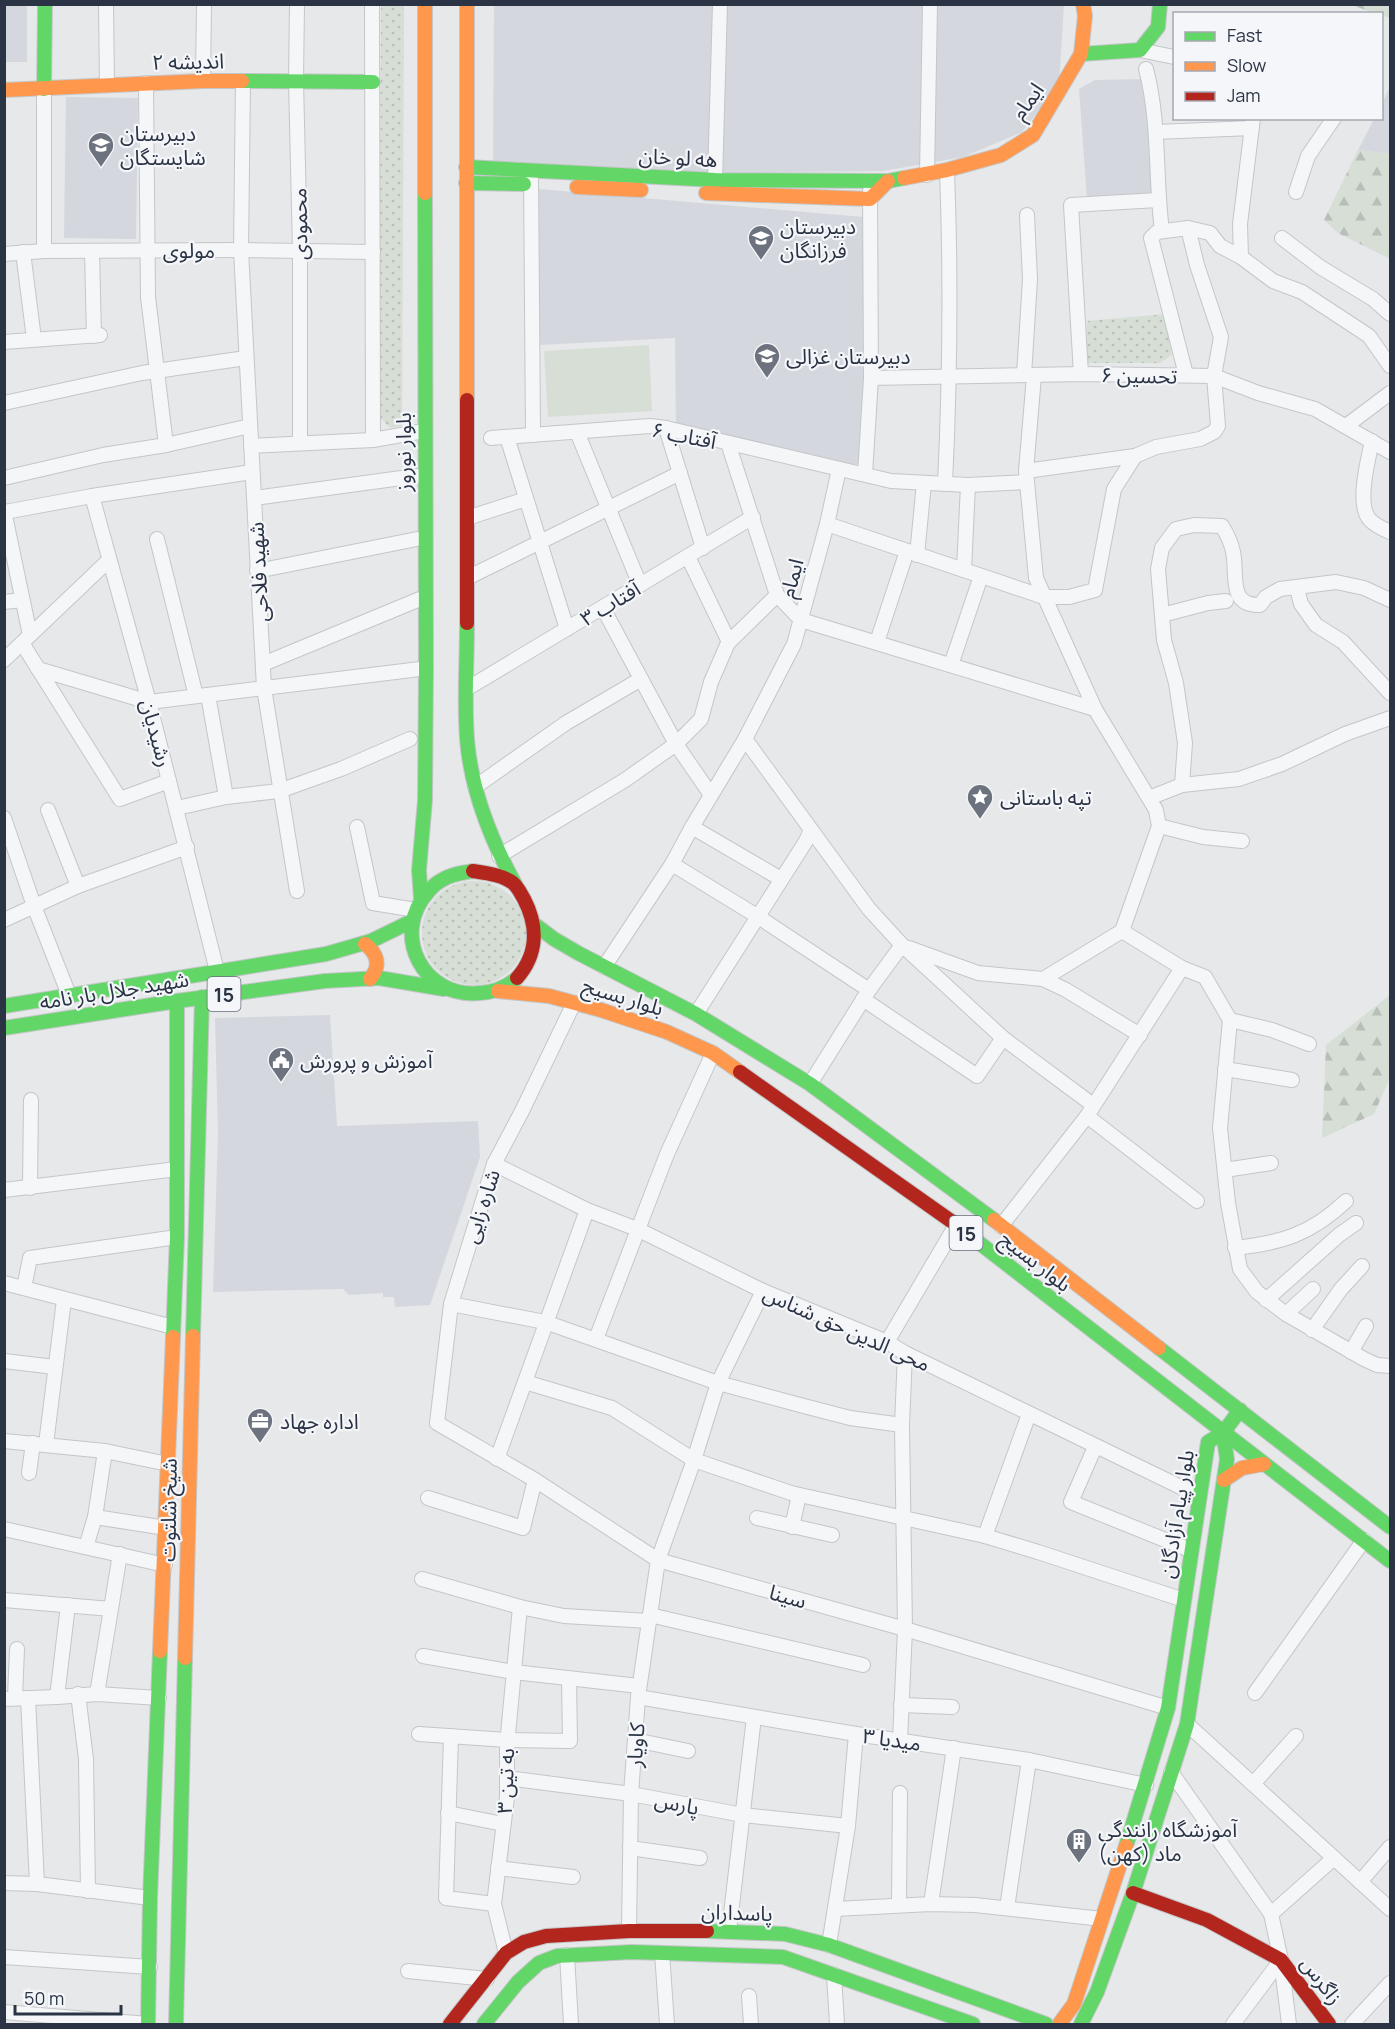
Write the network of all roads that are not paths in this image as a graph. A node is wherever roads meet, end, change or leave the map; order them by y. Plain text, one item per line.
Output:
1 (45, 4) edge
2 (106, 4) edge
3 (204, 4) edge
4 (297, 4) edge
5 (372, 4) edge
6 (425, 4) edge
7 (467, 4) edge
8 (720, 4) edge
9 (930, 4) edge
10 (1083, 4) edge
11 (1161, 4) edge
12 (1140, 50) junction
13 (1082, 54) junction
14 (1173, 57) edge
15 (1146, 69) dead end
16 (203, 81) junction
17 (243, 81) junction
18 (296, 81) junction
19 (373, 82) junction
20 (146, 83) junction
21 (107, 86) junction
22 (44, 89) junction
23 (4, 90) edge
24 (1333, 120) edge
25 (1252, 123) edge
26 (1156, 132) junction
27 (466, 167) junction
28 (947, 170) junction
29 (927, 175) junction
30 (531, 178) junction
31 (715, 180) junction
32 (888, 181) junction
33 (870, 182) junction
34 (466, 183) junction
35 (1296, 192) dead end
36 (870, 199) junction
37 (1158, 200) junction
38 (1027, 215) dead end
39 (1188, 228) junction
40 (1162, 231) junction
41 (1282, 238) dead end
42 (147, 250) junction
43 (241, 250) junction
44 (44, 251) junction
45 (92, 251) junction
46 (300, 251) junction
47 (23, 252) junction
48 (373, 252) junction
49 (4, 254) edge
50 (1241, 257) junction
51 (1390, 314) edge
52 (34, 339) junction
53 (4, 342) edge
54 (246, 358) junction
55 (1390, 366) edge
56 (156, 371) junction
57 (1081, 374) junction
58 (1186, 375) junction
59 (1029, 376) junction
60 (1214, 376) junction
61 (871, 378) junction
62 (950, 378) junction
63 (1390, 393) edge
64 (4, 404) edge
65 (250, 426) junction
66 (1346, 426) junction
67 (666, 428) junction
68 (424, 431) junction
69 (577, 432) junction
70 (533, 435) junction
71 (507, 437) junction
72 (491, 438) dead end
73 (374, 440) junction
74 (1372, 441) junction
75 (300, 443) junction
76 (728, 443) junction
77 (166, 445) junction
78 (251, 446) junction
79 (1390, 452) edge
80 (1135, 456) junction
81 (838, 470) junction
82 (252, 472) junction
83 (680, 473) junction
84 (865, 474) junction
85 (416, 476) dead end
86 (1026, 477) junction
87 (4, 478) edge
88 (924, 483) junction
89 (945, 484) junction
90 (968, 484) junction
91 (92, 496) junction
92 (254, 498) junction
93 (526, 499) junction
94 (608, 508) junction
95 (5, 512) edge
96 (467, 518) junction
97 (753, 518) junction
98 (827, 524) junction
99 (1390, 532) edge
100 (157, 538) dead end
101 (417, 539) dead end
102 (540, 542) junction
103 (703, 548) junction
104 (912, 553) junction
105 (688, 557) junction
106 (109, 560) junction
107 (964, 570) junction
108 (257, 571) junction
109 (981, 576) junction
110 (467, 578) junction
111 (640, 585) junction
112 (1297, 588) junction
113 (777, 595) junction
114 (1044, 597) junction
115 (420, 599) dead end
116 (22, 600) junction
117 (1390, 600) edge
118 (1226, 601) dead end
119 (4, 602) edge
120 (603, 608) junction
121 (1162, 615) junction
122 (801, 620) junction
123 (567, 629) junction
124 (26, 639) junction
125 (729, 642) junction
126 (877, 642) junction
127 (4, 660) edge
128 (263, 664) junction
129 (951, 665) junction
130 (38, 669) junction
131 (420, 669) dead end
132 (641, 679) junction
133 (264, 688) junction
134 (468, 688) junction
135 (1390, 693) edge
136 (202, 695) junction
137 (149, 702) junction
138 (1095, 709) junction
139 (1390, 718) edge
140 (410, 739) dead end
141 (746, 739) junction
142 (676, 744) junction
143 (169, 781) junction
144 (1182, 785) junction
145 (475, 787) junction
146 (279, 791) junction
147 (711, 795) junction
148 (226, 797) junction
149 (1149, 798) junction
150 (177, 808) junction
151 (48, 810) dead end
152 (4, 818) edge
153 (1159, 826) junction
154 (357, 827) dead end
155 (692, 827) junction
156 (811, 830) junction
157 (1242, 841) dead end
158 (187, 847) junction
159 (499, 856) junction
160 (672, 864) junction
161 (781, 879) junction
162 (515, 884) junction
163 (78, 886) junction
164 (297, 891) dead end
165 (34, 906) junction
166 (416, 910) junction
167 (757, 916) junction
168 (4, 920) edge
169 (534, 924) junction
170 (1122, 931) junction
171 (365, 944) junction
172 (902, 945) junction
173 (604, 967) junction
174 (1182, 968) junction
175 (217, 971) junction
176 (370, 978) junction
177 (1043, 980) junction
178 (444, 989) junction
179 (498, 991) junction
180 (69, 995) junction
181 (866, 995) junction
182 (202, 997) junction
183 (177, 1001) junction
184 (574, 1003) junction
185 (4, 1006) edge
186 (696, 1014) junction
187 (673, 1018) junction
188 (1230, 1020) junction
189 (4, 1028) edge
190 (1140, 1035) junction
191 (1003, 1038) junction
192 (1309, 1044) dead end
193 (712, 1053) junction
194 (1226, 1069) junction
195 (1292, 1080) dead end
196 (810, 1084) junction
197 (31, 1100) dead end
198 (1090, 1111) junction
199 (1271, 1163) dead end
200 (494, 1164) junction
201 (177, 1169) junction
202 (1225, 1170) junction
203 (30, 1188) junction
204 (4, 1190) edge
205 (1197, 1201) dead end
206 (1346, 1201) dead end
207 (587, 1210) junction
208 (1356, 1223) dead end
209 (956, 1225) junction
210 (1001, 1226) junction
211 (637, 1229) junction
212 (177, 1236) junction
213 (1235, 1248) junction
214 (1362, 1266) dead end
215 (4, 1283) edge
216 (24, 1288) junction
217 (1313, 1289) dead end
218 (763, 1291) junction
219 (64, 1299) junction
220 (1266, 1300) junction
221 (451, 1304) junction
222 (1286, 1314) junction
223 (545, 1322) junction
224 (1365, 1326) dead end
225 (172, 1327) junction
226 (1312, 1330) junction
227 (596, 1339) junction
228 (887, 1342) junction
229 (1351, 1352) junction
230 (905, 1353) junction
231 (4, 1361) edge
232 (1390, 1366) edge
233 (55, 1367) junction
234 (525, 1383) junction
235 (718, 1383) junction
236 (1240, 1410) junction
237 (1029, 1414) junction
238 (436, 1423) joint
239 (902, 1425) junction
240 (1223, 1433) junction
241 (4, 1441) edge
242 (39, 1444) junction
243 (1095, 1447) junction
244 (105, 1451) junction
245 (497, 1459) junction
246 (694, 1460) junction
247 (168, 1464) junction
248 (1264, 1464) junction
249 (29, 1473) dead end
250 (535, 1480) junction
251 (1224, 1480) junction
252 (799, 1496) junction
253 (1199, 1496) junction
254 (428, 1498) dead end
255 (95, 1517) junction
256 (757, 1518) dead end
257 (904, 1518) junction
258 (792, 1527) junction
259 (1390, 1527) edge
260 (166, 1528) junction
261 (4, 1529) edge
262 (832, 1535) dead end
263 (985, 1536) junction
264 (1364, 1540) junction
265 (86, 1546) junction
266 (1190, 1550) junction
267 (120, 1554) junction
268 (658, 1560) junction
269 (1390, 1561) edge
270 (165, 1565) junction
271 (423, 1579) dead end
272 (4, 1600) edge
273 (1184, 1600) junction
274 (68, 1605) junction
275 (520, 1607) junction
276 (111, 1609) junction
277 (649, 1618) junction
278 (905, 1629) junction
279 (17, 1649) dead end
280 (423, 1656) dead end
281 (862, 1665) dead end
282 (514, 1671) junction
283 (569, 1679) junction
284 (639, 1692) junction
285 (1255, 1693) dead end
286 (97, 1694) junction
287 (78, 1695) junction
288 (16, 1698) edge
289 (57, 1698) junction
290 (159, 1698) junction
291 (901, 1705) junction
292 (952, 1707) dead end
293 (1168, 1708) junction
294 (754, 1717) junction
295 (1187, 1724) junction
296 (419, 1734) dead end
297 (856, 1734) junction
298 (451, 1736) junction
299 (1296, 1736) dead end
300 (507, 1740) junction
301 (635, 1740) junction
302 (900, 1741) junction
303 (954, 1748) junction
304 (688, 1751) dead end
305 (1029, 1760) junction
306 (1171, 1772) junction
307 (507, 1778) junction
308 (1253, 1784) junction
309 (1146, 1785) junction
310 (900, 1793) dead end
311 (631, 1794) junction
312 (448, 1813) junction
313 (742, 1815) junction
314 (504, 1824) junction
315 (848, 1826) junction
316 (1390, 1847) edge
317 (630, 1848) junction
318 (700, 1857) dead end
319 (1334, 1858) junction
320 (498, 1868) junction
321 (573, 1877) dead end
322 (1360, 1882) junction
323 (4, 1883) edge
324 (37, 1884) junction
325 (88, 1891) junction
326 (1133, 1893) junction
327 (150, 1898) junction
328 (494, 1904) junction
329 (931, 1904) junction
330 (899, 1905) junction
331 (1007, 1908) junction
332 (835, 1909) junction
333 (1390, 1910) edge
334 (1271, 1914) junction
335 (1102, 1919) junction
336 (628, 1931) junction
337 (729, 1931) junction
338 (829, 1945) junction
339 (506, 1953) junction
340 (662, 1953) junction
341 (567, 1955) junction
342 (4, 1957) edge
343 (1281, 1960) junction
344 (150, 1967) junction
345 (408, 1971) dead end
346 (834, 1975) junction
347 (487, 1979) junction
348 (1388, 1992) edge
349 (749, 1996) dead end
350 (4, 2012) edge
351 (486, 2023) edge
352 (148, 2024) edge
353 (1055, 2024) edge
354 (176, 2025) edge
355 (450, 2025) edge
356 (572, 2025) edge
357 (667, 2025) edge
358 (751, 2025) edge
359 (837, 2025) edge
360 (973, 2025) edge
361 (1081, 2025) edge
362 (1233, 2025) edge
363 (1289, 2025) edge
364 (1329, 2025) edge
365 (1352, 2025) edge

1 - 22 main road
2 - 21 street
3 - 16 street
4 - 18 street, محمودی
5 - 19 street
6 - 68 main road, بلوار نوروز
7 - 27 main road
8 - 31 street
9 - 29 street
10 - 13 main road
11 - 12 main road
12 - 13 main road
12 - 14 street
13 - 28 main road, ایمام
15 - 26 street
16 - 17 main road, اندیشه ۲
16 - 20 main road, اندیشه ۲
17 - 18 main road, اندیشه ۲
17 - 43 street, شهید فلاحی
18 - 19 main road, اندیشه ۲
18 - 46 street, محمودی
19 - 48 street
20 - 21 main road, اندیشه ۲
20 - 42 street
21 - 22 main road, اندیشه ۲
22 - 23 main road, اندیشه ۲
22 - 44 street
24 - 35 street
25 - 26 street
25 - 50 street
26 - 37 street
27 - 30 main road, هه لو خان
27 - 34 main road
28 - 29 main road, ایمام
28 - 62 street
29 - 32 main road, ایمام
30 - 31 main road, هه لو خان
30 - 34 main road
30 - 36 main road
30 - 70 street
31 - 33 main road, هه لو خان
32 - 33 main road, هه لو خان
32 - 36 main road
33 - 36 street
34 - 96 main road
36 - 61 street
37 - 40 street
37 - 57 street
38 - 59 street
39 - 40 street
39 - 50 street
39 - 60 street
40 - 58 street
41 - 51 street
42 - 43 street, مولوی
42 - 45 street, مولوی
42 - 56 street
43 - 46 street, مولوی
43 - 54 street, شهید فلاحی
44 - 45 street, مولوی
44 - 47 street, مولوی
45 - 52 street
46 - 48 street, مولوی
46 - 75 street, محمودی
47 - 49 street, مولوی
47 - 52 street
48 - 73 street
50 - 55 street
52 - 53 street
54 - 56 street
54 - 65 street, شهید فلاحی
56 - 64 street
56 - 77 street
57 - 58 street, تحسین ۶
57 - 59 street, تحسین ۶
58 - 60 street, تحسین ۶
59 - 62 street, تحسین ۶
59 - 86 street
60 - 66 street, تحسین ۶
60 - 80 street
61 - 62 street, تحسین ۶
61 - 84 street
62 - 89 street
63 - 66 street
65 - 77 street
65 - 78 street, شهید فلاحی
66 - 74 street, تحسین ۶
67 - 69 street, آفتاب ۶
67 - 76 street, آفتاب ۶
67 - 83 street
68 - 73 street
68 - 166 main road, بلوار نوروز
69 - 70 street, آفتاب ۶
69 - 94 street
70 - 71 street, آفتاب ۶
71 - 72 street, آفتاب ۶
71 - 93 street
73 - 75 street
74 - 79 street, تحسین ۶
74 - 99 street
75 - 78 street
76 - 81 street, آفتاب ۶
76 - 97 street
77 - 87 street
78 - 82 street, شهید فلاحی
80 - 86 street
80 - 114 street
81 - 84 street
81 - 98 street, ایمام
82 - 91 street
82 - 92 street, شهید فلاحی
83 - 94 street
83 - 103 street
84 - 88 street
85 - 92 street
86 - 90 street
86 - 114 street
88 - 89 street
88 - 104 street
89 - 90 street
90 - 107 street
91 - 95 street
91 - 106 street, رشیدیان
92 - 108 street, شهید فلاحی
93 - 96 street
93 - 102 street
94 - 102 street
94 - 111 street
95 - 116 street
96 - 110 main road
97 - 103 street, آفتاب ۳
97 - 113 street
98 - 104 street
98 - 122 street, ایمام
100 - 136 street
101 - 108 street
102 - 110 street
102 - 123 street
103 - 105 street, آفتاب ۳
104 - 107 street
104 - 126 street
105 - 111 street, آفتاب ۳
105 - 125 street
106 - 124 street
106 - 137 street, رشیدیان
107 - 109 street
108 - 128 street, شهید فلاحی
109 - 114 street
109 - 129 street
110 - 134 main road
111 - 120 street, آفتاب ۳
112 - 117 street
112 - 121 street
112 - 135 street
113 - 122 street
113 - 125 street
114 - 138 street
115 - 128 street
116 - 119 street
116 - 124 street
118 - 121 street
120 - 123 street, آفتاب ۳
120 - 132 street
121 - 144 street
122 - 126 street
122 - 141 street, ایمام
123 - 134 street, آفتاب ۳
124 - 127 street
124 - 130 street
125 - 142 street
126 - 129 street
128 - 133 street, شهید فلاحی
129 - 138 street
130 - 137 street
130 - 143 street
131 - 133 street
132 - 142 street
132 - 145 street
133 - 136 street
133 - 146 street, شهید فلاحی
134 - 145 main road
136 - 137 street
136 - 148 street
137 - 143 street, رشیدیان
138 - 149 street
139 - 144 street
140 - 146 street
141 - 147 street, ایمام
141 - 156 street
142 - 147 street
142 - 159 street
143 - 150 street, رشیدیان
144 - 149 street
145 - 159 main road
146 - 148 street
146 - 164 street, شهید فلاحی
147 - 155 street, ایمام
148 - 150 street
149 - 153 street
150 - 158 street, رشیدیان
151 - 163 street
152 - 165 street
153 - 157 street
153 - 170 street
154 - 166 street
155 - 160 street, ایمام
155 - 161 street
156 - 161 street
156 - 172 street
158 - 163 street
158 - 175 street, رشیدیان
159 - 162 main road
160 - 167 street
160 - 173 street, ایمام
161 - 167 street
162 - 166 main road, 15
162 - 169 main road
163 - 165 street
165 - 168 street
165 - 180 street
166 - 171 main road, شهید جلال بار نامه / 15
166 - 178 main road
167 - 181 street
167 - 186 street
169 - 173 main road, بلوار بسیج / 15
169 - 179 main road
170 - 174 street
170 - 177 street
171 - 175 main road, شهید جلال بار نامه / 15
171 - 176 main road
172 - 177 street
172 - 181 street
172 - 191 street
173 - 187 main road, بلوار بسیج / 15
174 - 188 street
174 - 190 street
175 - 180 main road, شهید جلال بار نامه / 15
176 - 178 main road, شهید جلال بار نامه / 15
176 - 182 main road, شهید جلال بار نامه / 15
177 - 190 street
178 - 179 main road, 15
179 - 184 main road, بلوار بسیج / 15
180 - 185 main road, شهید جلال بار نامه / 15
181 - 191 street
181 - 196 street
182 - 183 main road, شهید جلال بار نامه / 15
182 - 354 main road, شیخ شلتوت
183 - 189 main road, شهید جلال بار نامه / 15
183 - 201 main road, شیخ شلتوت
184 - 187 main road, بلوار بسیج / 15
184 - 200 street, شاره زایی
186 - 187 main road, بلوار بسیج / 15
186 - 196 main road, بلوار بسیج / 15
187 - 193 main road, بلوار بسیج / 15
188 - 192 street
188 - 194 street
190 - 198 street
191 - 198 street
193 - 209 main road, بلوار بسیج / 15
193 - 211 street
194 - 195 street
194 - 202 street
196 - 210 main road, بلوار بسیج / 15
197 - 203 street
198 - 205 street
198 - 210 street
199 - 202 street
200 - 207 street, محی الدین حق شناس
200 - 221 street, شاره زایی
201 - 203 street
201 - 212 main road, شیخ شلتوت
202 - 213 street
203 - 204 street
206 - 213 street
207 - 211 street, محی الدین حق شناس
207 - 223 street
208 - 220 street
209 - 228 street
209 - 240 main road, بلوار بسیج / 15
210 - 236 main road, بلوار بسیج / 15
211 - 218 street, محی الدین حق شناس
211 - 227 street
212 - 216 street
212 - 225 main road, شیخ شلتوت
213 - 220 street
214 - 226 street
215 - 216 street
216 - 219 street
217 - 222 street
218 - 228 street, محی الدین حق شناس
218 - 235 street, کاویار
219 - 225 street
219 - 233 street
220 - 222 street
221 - 223 street
221 - 238 street, شاره زایی
222 - 226 street
223 - 227 street
223 - 234 street
224 - 229 street
225 - 247 main road, شیخ شلتوت
226 - 229 street
227 - 235 street
228 - 230 street, محی الدین حق شناس
229 - 232 street
230 - 237 street, محی الدین حق شناس
230 - 239 street
231 - 233 street
233 - 242 street
234 - 245 street
234 - 246 street
235 - 239 street
235 - 246 street, کاویار
236 - 240 main road
236 - 259 main road, بلوار بسیج / 15
237 - 243 street, محی الدین حق شناس
237 - 263 street
238 - 245 street, سینا
239 - 257 street
240 - 248 main road, بلوار بسیج / 15
240 - 251 main road, بلوار پیام آزادگان
240 - 253 main road, بلوار پیام آزادگان
241 - 242 street
242 - 244 street
242 - 249 street
243 - 253 street, محی الدین حق شناس
243 - 266 street
244 - 247 street
244 - 255 street
245 - 250 street, سینا
246 - 252 street
246 - 268 street, کاویار
247 - 260 main road, شیخ شلتوت
248 - 251 main road
248 - 264 main road, بلوار بسیج / 15
250 - 254 street
250 - 268 street, سینا
251 - 295 main road, بلوار پیام آزادگان
252 - 257 street
252 - 258 street
253 - 266 main road, بلوار پیام آزادگان
255 - 260 street
255 - 265 street
256 - 258 street
257 - 263 street
257 - 278 street
258 - 262 street
260 - 270 main road, شیخ شلتوت
261 - 265 street
263 - 273 street
264 - 269 main road, بلوار بسیج / 15
264 - 285 street
265 - 267 street
266 - 273 main road, بلوار پیام آزادگان
267 - 270 street
267 - 276 street
268 - 277 street, کاویار
268 - 278 street, سینا
270 - 290 main road, شیخ شلتوت
271 - 275 street
272 - 274 street
273 - 293 main road, بلوار پیام آزادگان
274 - 276 street
274 - 289 street
275 - 277 street
275 - 282 street, به تین ۳
276 - 286 street
277 - 281 street
277 - 284 street, کاویار
278 - 291 street
278 - 293 street, سینا
279 - 288 street
280 - 282 street, میدیا ۳
282 - 283 street, میدیا ۳
282 - 300 street, به تین ۳
283 - 284 street, میدیا ۳
283 - 300 street
284 - 294 street, میدیا ۳
284 - 301 street, کاویار
286 - 287 street
286 - 290 street
287 - 289 street
287 - 325 street
288 - 289 street
288 - 324 street
290 - 327 main road, شیخ شلتوت
291 - 292 street
291 - 302 street
293 - 309 main road, بلوار پیام آزادگان
294 - 297 street, میدیا ۳
294 - 313 street
295 - 306 main road, بلوار پیام آزادگان
295 - 308 street
296 - 298 street
297 - 302 street, میدیا ۳
297 - 315 street
298 - 300 street
298 - 312 street
299 - 308 street
300 - 307 street, به تین ۳
301 - 304 street
301 - 311 street, کاویار
302 - 303 street, میدیا ۳
303 - 305 street, میدیا ۳
303 - 329 street
305 - 309 street, میدیا ۳
305 - 331 street
306 - 326 main road, بلوار پیام آزادگان
306 - 334 street
307 - 311 street, پارس
307 - 314 street, به تین ۳
308 - 319 street
309 - 335 main road, بلوار پیام آزادگان
310 - 330 street
311 - 313 street, پارس
311 - 317 street, کاویار
312 - 314 street
312 - 328 street
313 - 315 street, پارس
313 - 337 street
314 - 320 street, به تین ۳
315 - 332 street
316 - 322 street
317 - 318 street
317 - 336 street, کاویار
319 - 322 street
319 - 334 street
320 - 321 street
320 - 328 street, به تین ۳
322 - 333 street
323 - 324 street
324 - 325 street
325 - 327 street
326 - 343 main road
326 - 361 main road, بلوار پیام آزادگان
327 - 344 main road, شیخ شلتوت
328 - 339 street, به تین ۳
329 - 330 street
329 - 331 street
330 - 332 street
331 - 335 street
332 - 338 street
334 - 343 street
335 - 353 main road, بلوار پیام آزادگان
336 - 337 main road, پاسداران
336 - 339 main road, پاسداران
337 - 338 main road, پاسداران
338 - 353 main road, پاسداران
339 - 347 main road, پاسداران
340 - 341 main road
340 - 346 main road
340 - 357 street
341 - 351 main road
341 - 356 street
342 - 344 street
343 - 362 street
343 - 363 street
343 - 364 main road, زاگرس
344 - 352 main road, شیخ شلتوت
345 - 347 street
346 - 359 street
346 - 360 main road
347 - 355 main road, پاسداران
348 - 365 street
349 - 358 street
350 - 352 street

